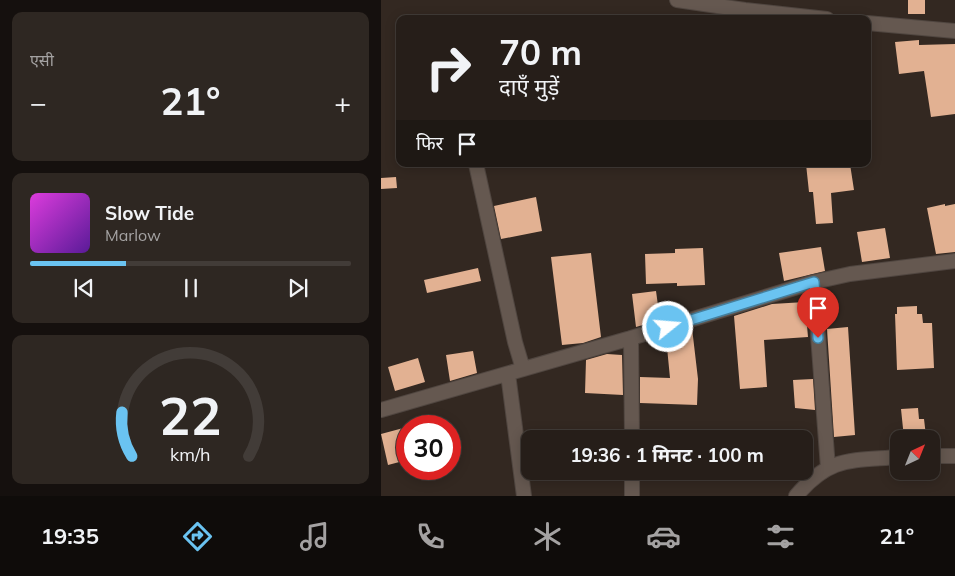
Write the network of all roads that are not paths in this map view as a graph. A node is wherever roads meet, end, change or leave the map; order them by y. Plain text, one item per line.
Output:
1 (677, 0) edge
2 (745, 5) edge
3 (804, 15) edge
4 (871, 23) edge
5 (955, 31) edge
6 (477, 167) edge
7 (955, 261) edge
8 (814, 282) junction
9 (631, 338) junction
10 (523, 369) junction
11 (508, 374) junction
12 (381, 410) edge
13 (632, 430) edge
14 (940, 456) edge
15 (955, 456) edge
16 (890, 458) edge
17 (828, 468) junction
18 (632, 480) edge
19 (524, 496) edge
20 (632, 496) edge
21 (796, 496) edge

1 - 2 street
2 - 3 street
4 - 5 street
6 - 10 street
7 - 8 street
8 - 9 street
8 - 17 street
9 - 10 street
9 - 13 street
10 - 11 street
11 - 12 street
11 - 19 street
14 - 15 street
16 - 17 street
17 - 21 street
18 - 20 street

